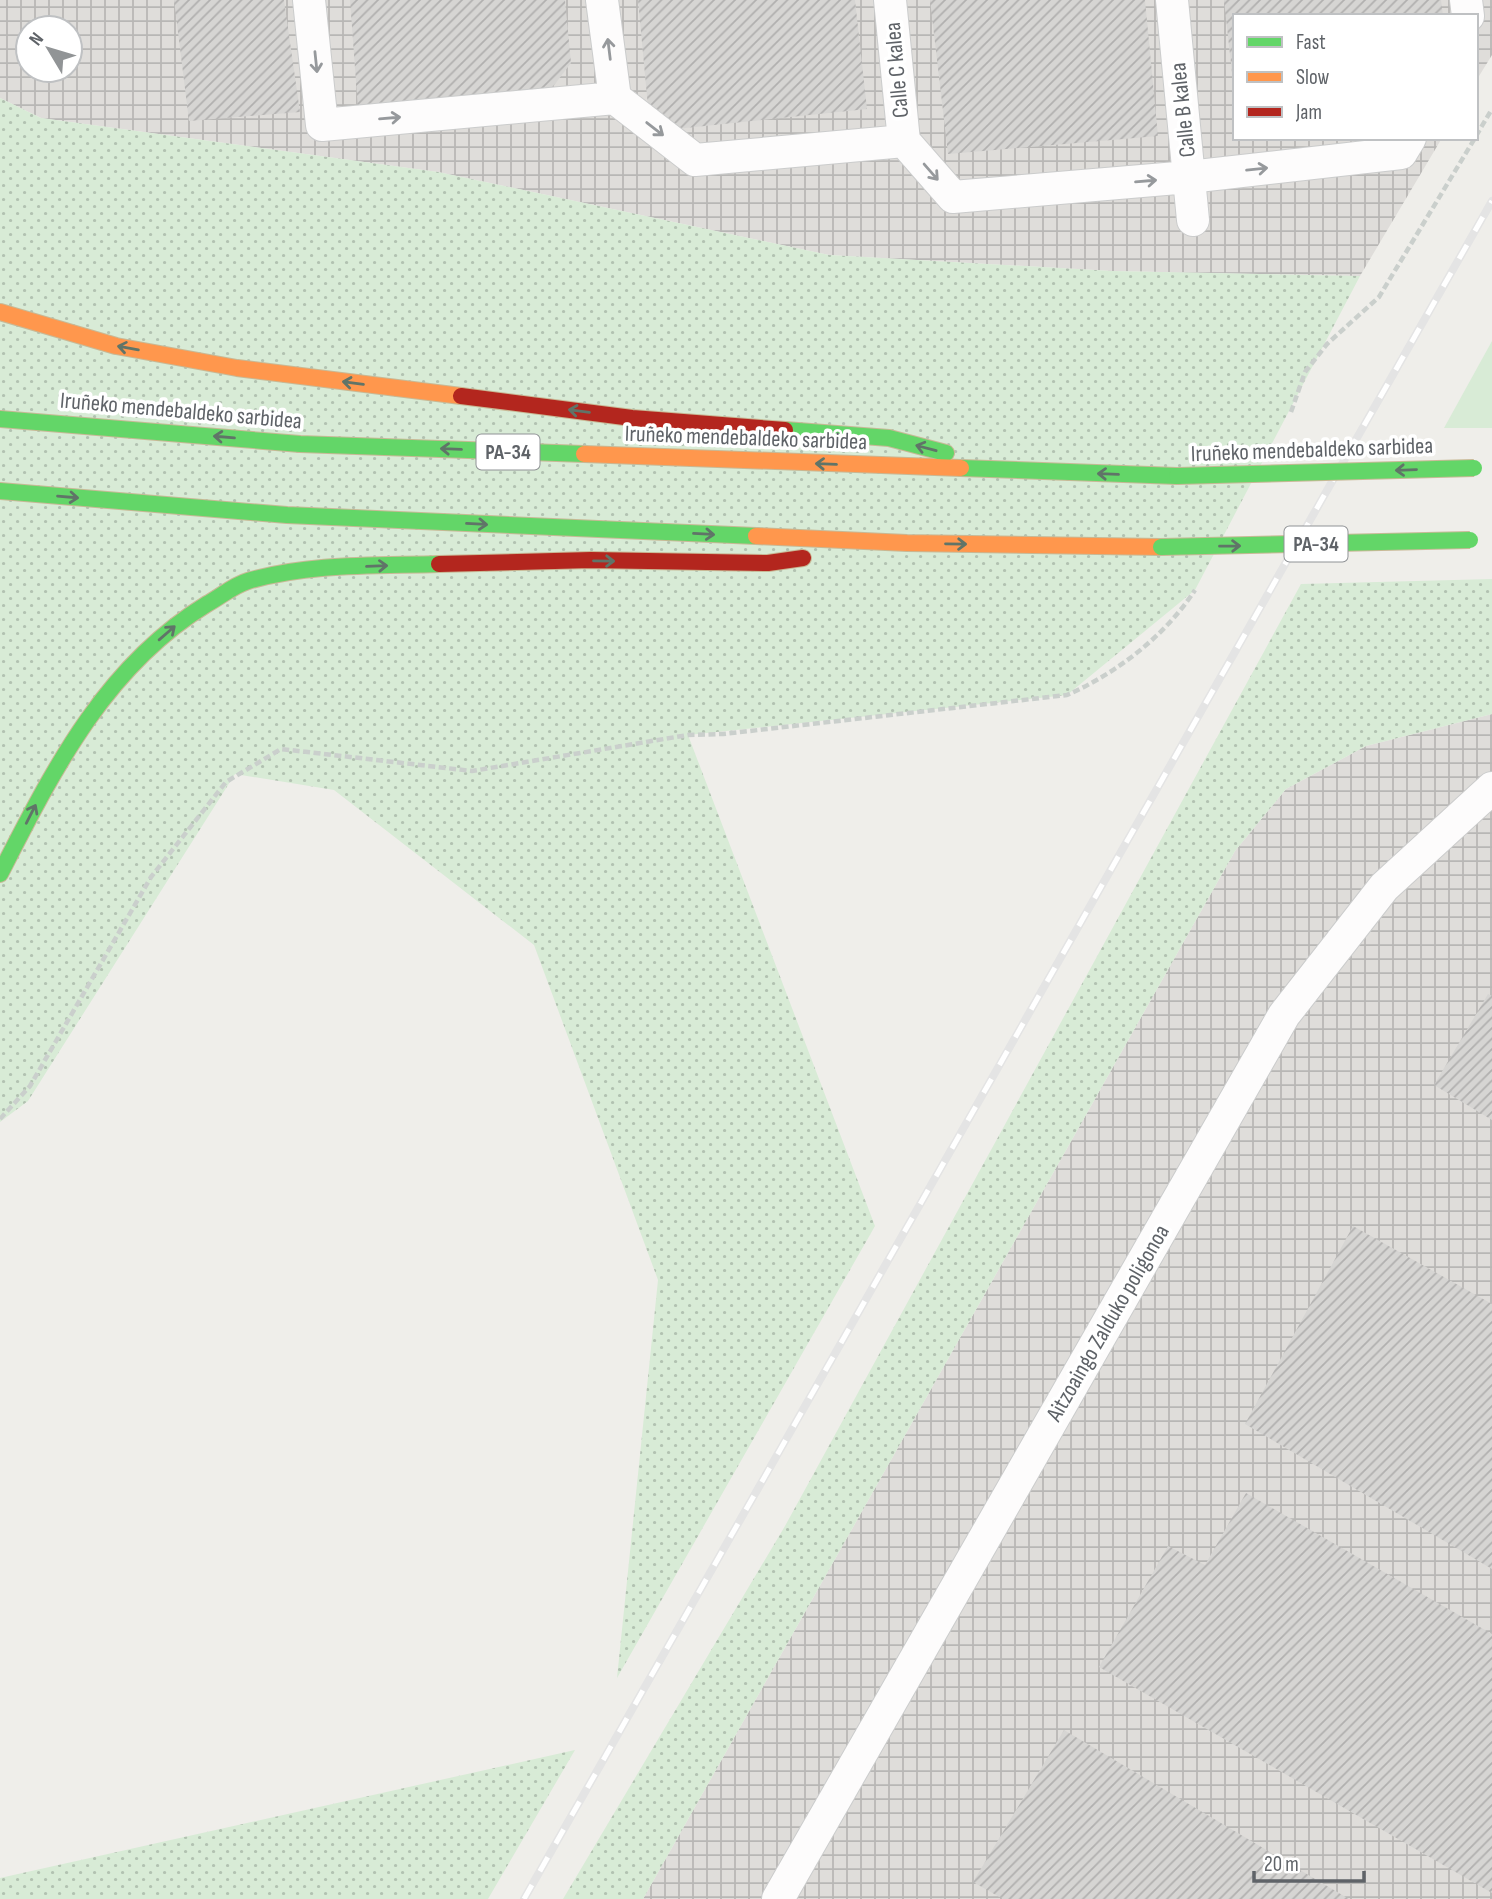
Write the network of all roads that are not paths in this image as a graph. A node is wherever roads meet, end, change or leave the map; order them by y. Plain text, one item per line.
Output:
1 (309, 0) edge
2 (602, 0) edge
3 (890, 0) edge
4 (1172, 0) edge
5 (615, 98) junction
6 (1409, 140) edge
7 (904, 141) junction
8 (1189, 177) junction
9 (1193, 220) dead end
10 (0, 312) edge
11 (0, 419) edge
12 (1492, 466) edge
13 (1016, 471) junction
14 (0, 491) edge
15 (1492, 538) edge
16 (906, 543) junction
17 (1492, 788) edge
18 (0, 874) edge
19 (778, 1899) edge

1 -> 5 street
5 -> 2 street
3 - 7 street, Calle C kalea
4 - 8 street, Calle B kalea
5 -> 7 street
8 -> 6 street
7 -> 8 street
8 - 9 street, Calle B kalea
13 -> 10 highway
13 -> 11 highway, Iruñeko mendebaldeko sarbidea / PA-34
12 -> 13 highway, Iruñeko mendebaldeko sarbidea / PA-34, bridge
14 -> 16 highway, PA-34
16 -> 15 highway, PA-34, bridge
18 -> 16 highway
17 - 19 street, Aitzoaingo Zalduko poligonoa

